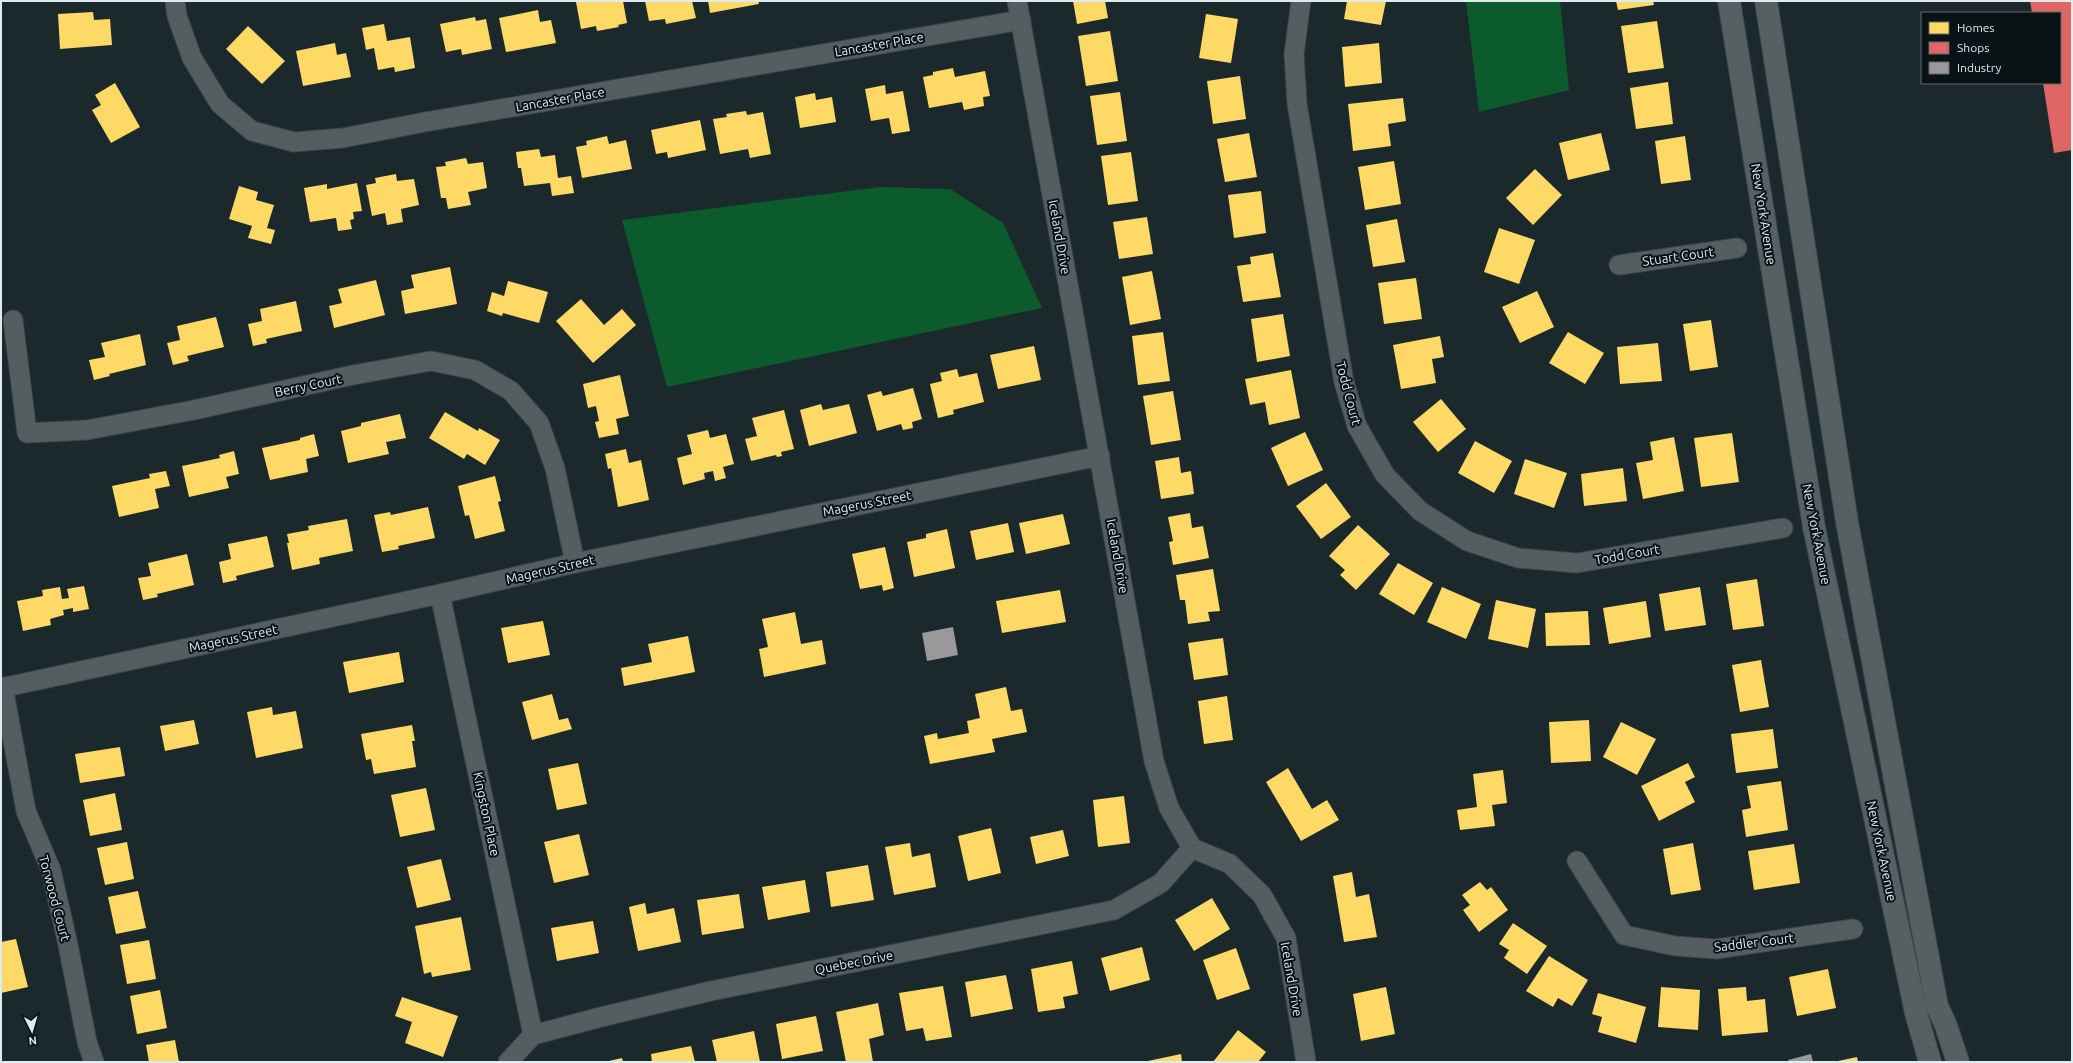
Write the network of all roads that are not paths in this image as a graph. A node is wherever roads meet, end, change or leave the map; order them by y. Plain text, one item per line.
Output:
1 (175, 1) edge
2 (1017, 1) edge
3 (1301, 1) edge
4 (1729, 1) edge
5 (1766, 1) edge
6 (1021, 20) junction
7 (1737, 248) dead end
8 (1619, 265) dead end
9 (13, 320) dead end
10 (1100, 456) junction
11 (1783, 528) dead end
12 (575, 563) junction
13 (440, 594) junction
14 (2, 688) edge
15 (1192, 848) junction
16 (1577, 861) dead end
17 (1854, 929) dead end
18 (533, 1035) junction
19 (94, 1062) edge
20 (508, 1062) edge
21 (1306, 1062) edge
22 (1930, 1062) edge
23 (1958, 1062) edge

1 - 6 street, Lancaster Place
2 - 6 street, Iceland Drive
3 - 11 street, Todd Court
4 - 22 street, New York Avenue
5 - 23 street, New York Avenue
6 - 10 street, Iceland Drive
7 - 8 street, Stuart Court
9 - 12 street, Berry Court
10 - 12 street, Magerus Street
10 - 15 street, Iceland Drive
12 - 13 street, Magerus Street
13 - 14 street, Magerus Street
13 - 18 street, Kingston Place
14 - 19 street, Torwood Court
15 - 18 street, Quebec Drive
15 - 21 street, Iceland Drive
16 - 17 street, Saddler Court
18 - 20 street

